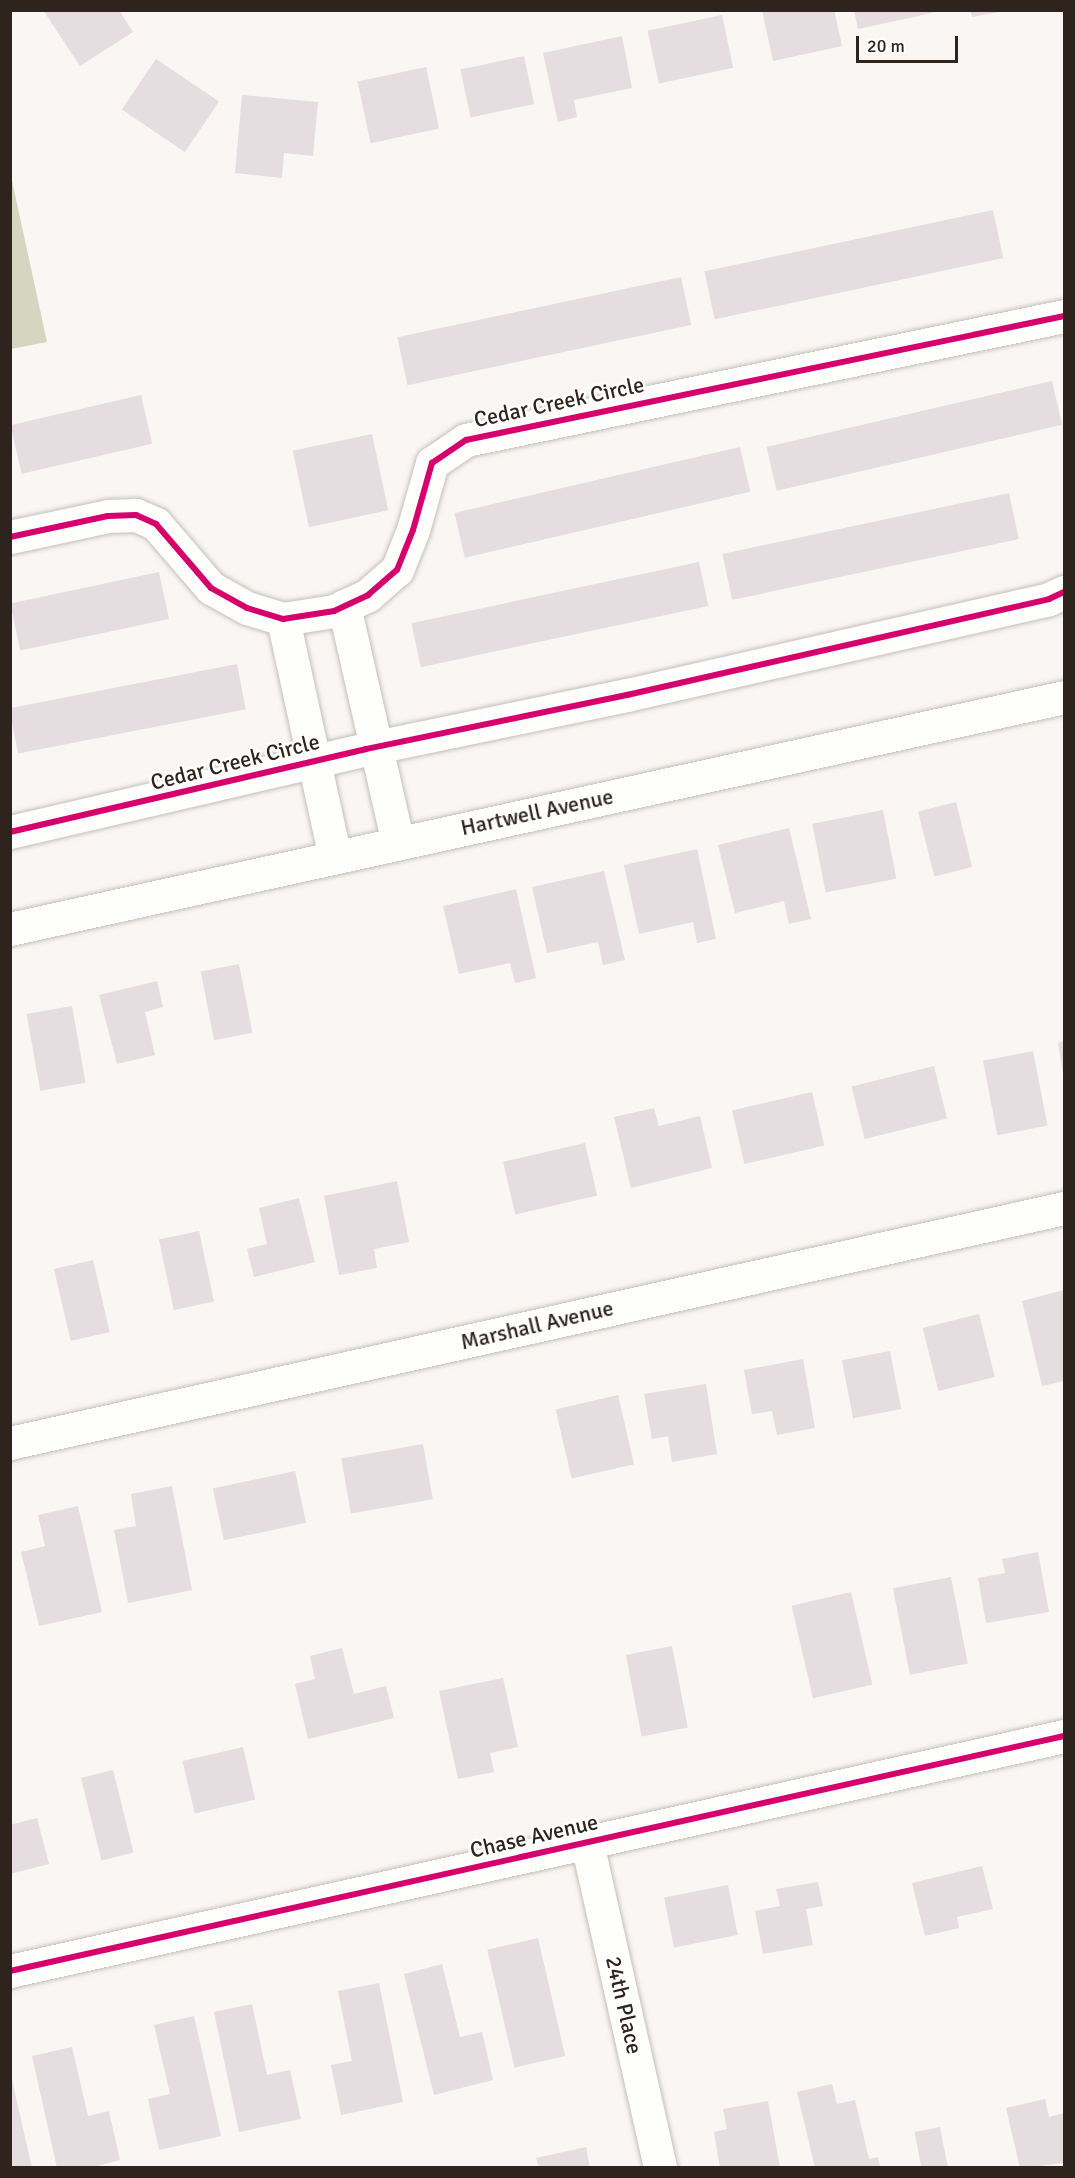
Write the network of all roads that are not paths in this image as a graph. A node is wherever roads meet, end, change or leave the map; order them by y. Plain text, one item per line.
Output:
1 (1065, 316) edge
2 (10, 537) edge
3 (1065, 592) edge
4 (344, 606) junction
5 (283, 619) junction
6 (1065, 696) edge
7 (374, 747) junction
8 (313, 761) junction
9 (10, 832) edge
10 (398, 843) junction
11 (335, 857) junction
12 (10, 928) edge
13 (1065, 1208) edge
14 (10, 1443) edge
15 (1065, 1736) edge
16 (587, 1843) junction
17 (10, 1971) edge
18 (660, 2168) edge

1 - 4 street, Cedar Creek Circle
2 - 5 street, Cedar Creek Circle
3 - 7 street, Cedar Creek Circle
4 - 5 street, Cedar Creek Circle
4 - 7 street
5 - 8 street, Cedar Creek Circle
6 - 10 street, Hartwell Avenue
7 - 8 street, Cedar Creek Circle
7 - 10 street
8 - 9 street, Cedar Creek Circle
8 - 11 street, Cedar Creek Circle
10 - 11 street, Hartwell Avenue
11 - 12 street, Hartwell Avenue
13 - 14 street, Marshall Avenue
15 - 16 street, Chase Avenue
16 - 17 street, Chase Avenue
16 - 18 street, 24th Place

